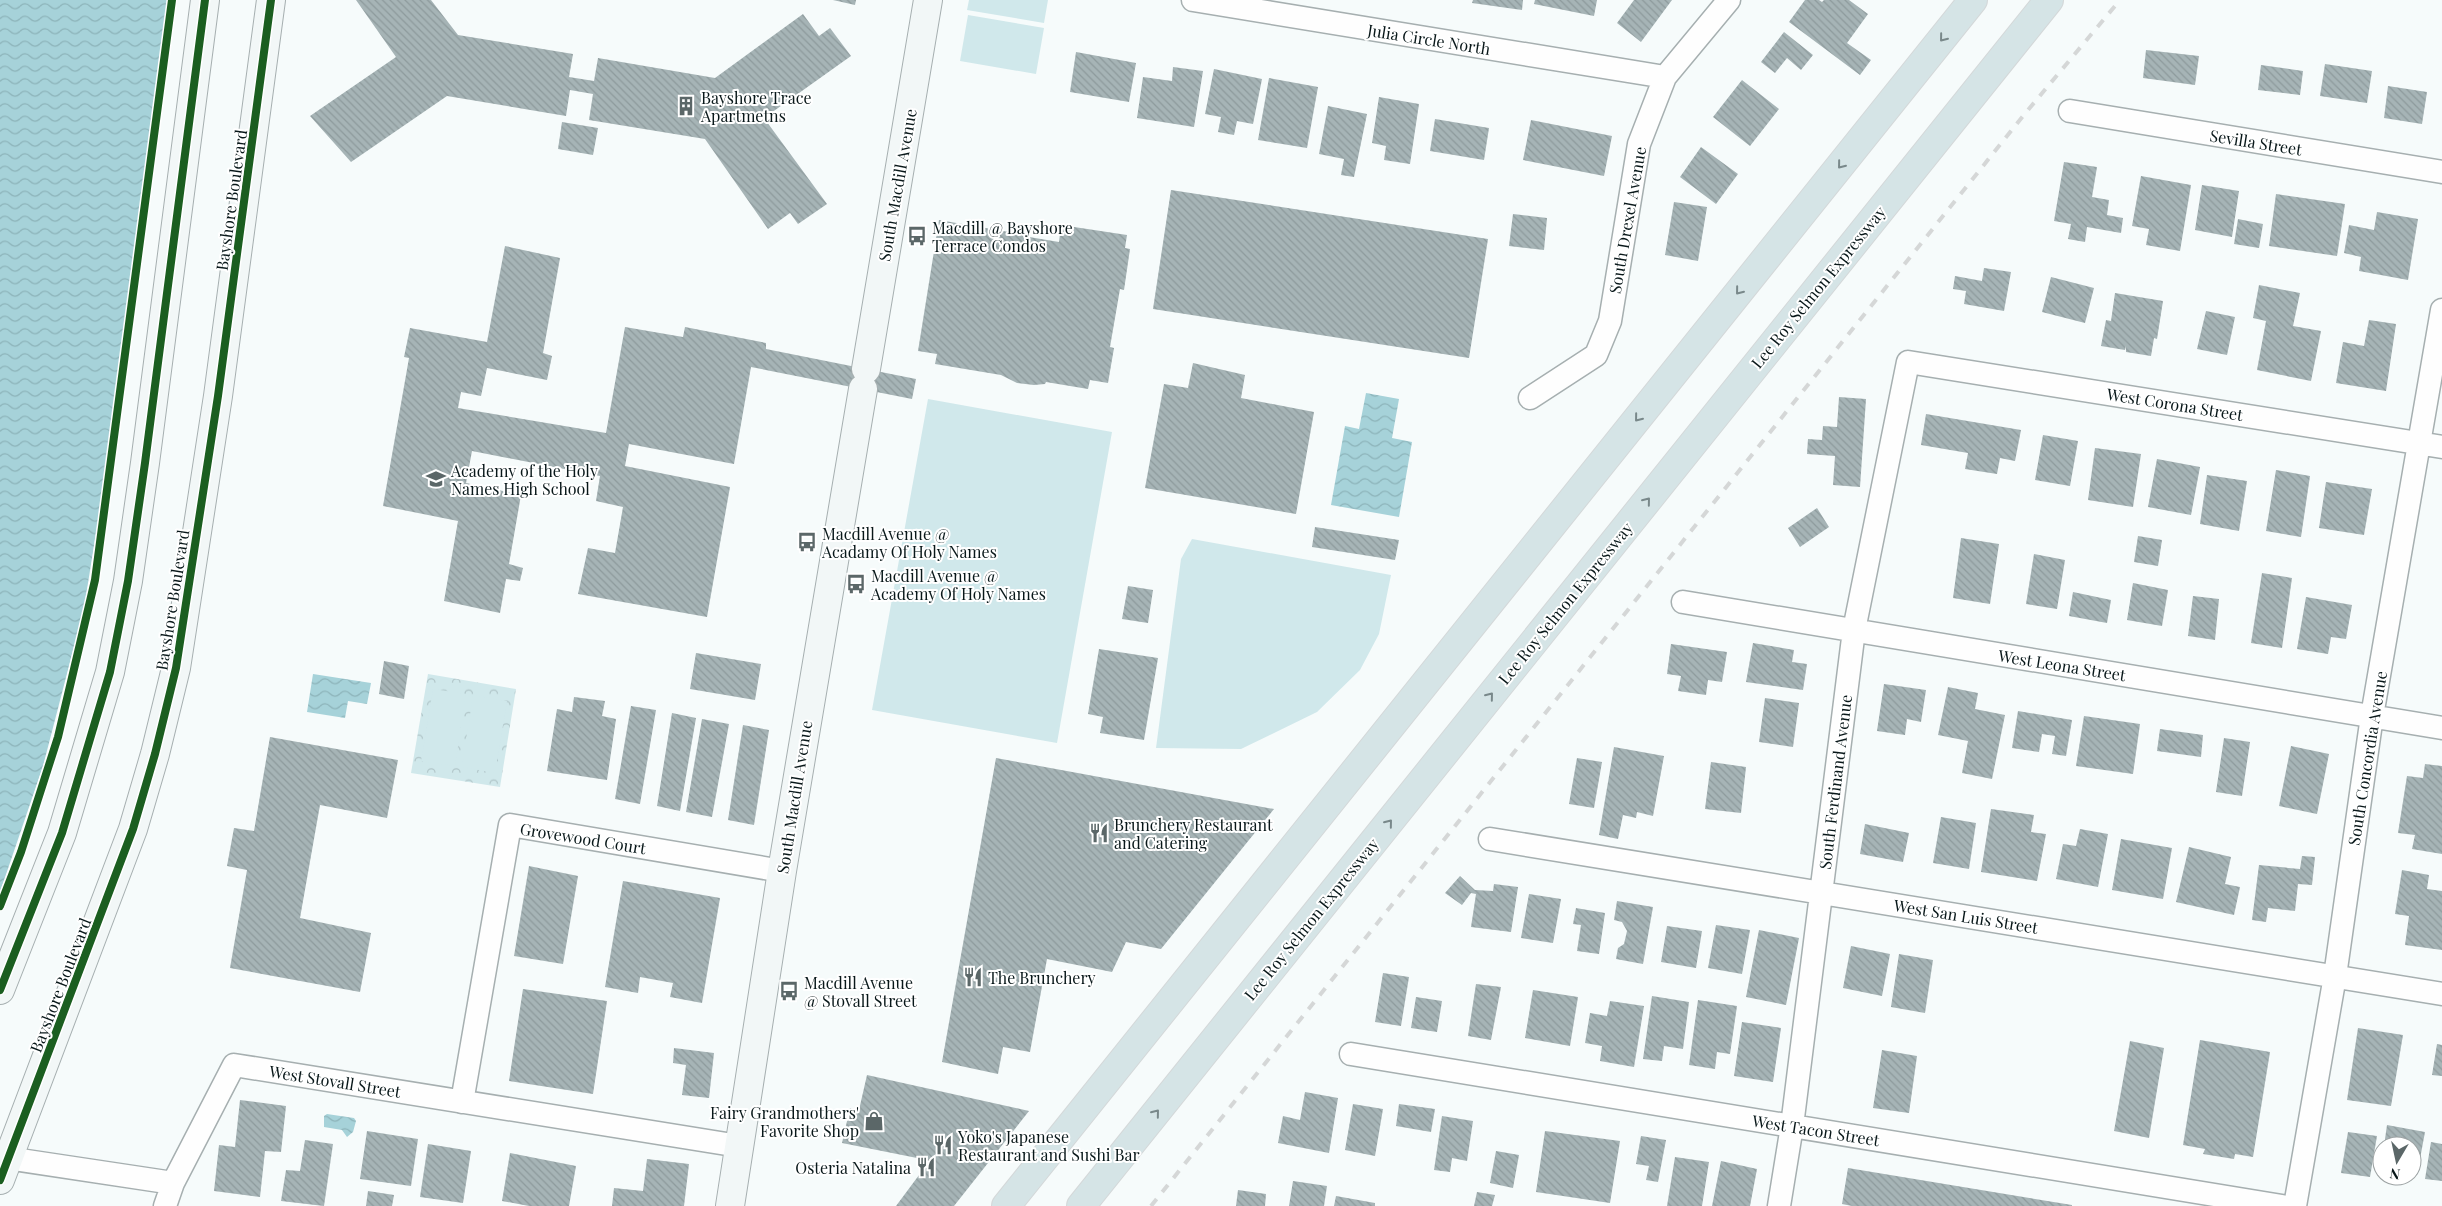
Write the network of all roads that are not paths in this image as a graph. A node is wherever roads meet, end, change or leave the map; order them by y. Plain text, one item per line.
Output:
1 (205, 0) edge
2 (271, 0) edge
3 (928, 0) edge
4 (1193, 0) edge
5 (1729, 0) edge
6 (1973, 0) edge
7 (2049, 0) edge
8 (1666, 78) junction
9 (2070, 111) dead end
10 (2442, 172) edge
11 (2442, 310) edge
12 (1908, 362) joint
13 (1530, 398) dead end
14 (2419, 444) junction
15 (2442, 447) edge
16 (1683, 602) dead end
17 (1854, 630) junction
18 (2372, 716) junction
19 (2442, 728) edge
20 (1490, 840) dead end
21 (782, 870) junction
22 (1822, 893) junction
23 (2334, 976) junction
24 (0, 990) edge
25 (2442, 994) edge
26 (1351, 1054) dead end
27 (462, 1102) junction
28 (1792, 1126) junction
29 (739, 1146) junction
30 (3, 1165) edge
31 (173, 1183) junction
32 (165, 1206) edge
33 (730, 1206) edge
34 (1006, 1206) edge
35 (1081, 1206) edge
36 (1778, 1206) edge
37 (2282, 1206) edge
38 (2295, 1206) edge

1 - 24 main road
2 - 30 main road, Bayshore Boulevard
3 - 21 main road, South Macdill Avenue
4 - 8 street, Julia Circle North
5 - 8 street, South Drexel Avenue
6 -> 34 highway
35 -> 7 highway, Lee Roy Selmon Expressway
8 - 13 street, South Drexel Avenue
9 - 10 street, Sevilla Street
11 - 14 street, South Concordia Avenue
12 - 14 street, West Corona Street
12 - 17 street, South Ferdinand Avenue
14 - 15 street, West Corona Street
14 - 18 street, South Concordia Avenue
16 - 17 street, West Leona Street
17 - 18 street, West Leona Street
17 - 22 street, South Ferdinand Avenue
18 - 19 street, West Leona Street
18 - 23 street, South Concordia Avenue
20 - 22 street, West San Luis Street
21 - 27 street, Grovewood Court
21 - 29 main road, South Macdill Avenue
22 - 23 street, West San Luis Street
22 - 28 street, South Ferdinand Avenue
23 - 25 street, West San Luis Street
23 - 38 street, South Concordia Avenue
26 - 28 street, West Tacon Street
27 - 29 street, West Stovall Street
27 - 31 street, West Stovall Street
28 - 36 street, South Ferdinand Avenue
28 - 37 street, West Tacon Street
29 - 33 main road, South Macdill Avenue
30 - 31 street
31 - 32 street

